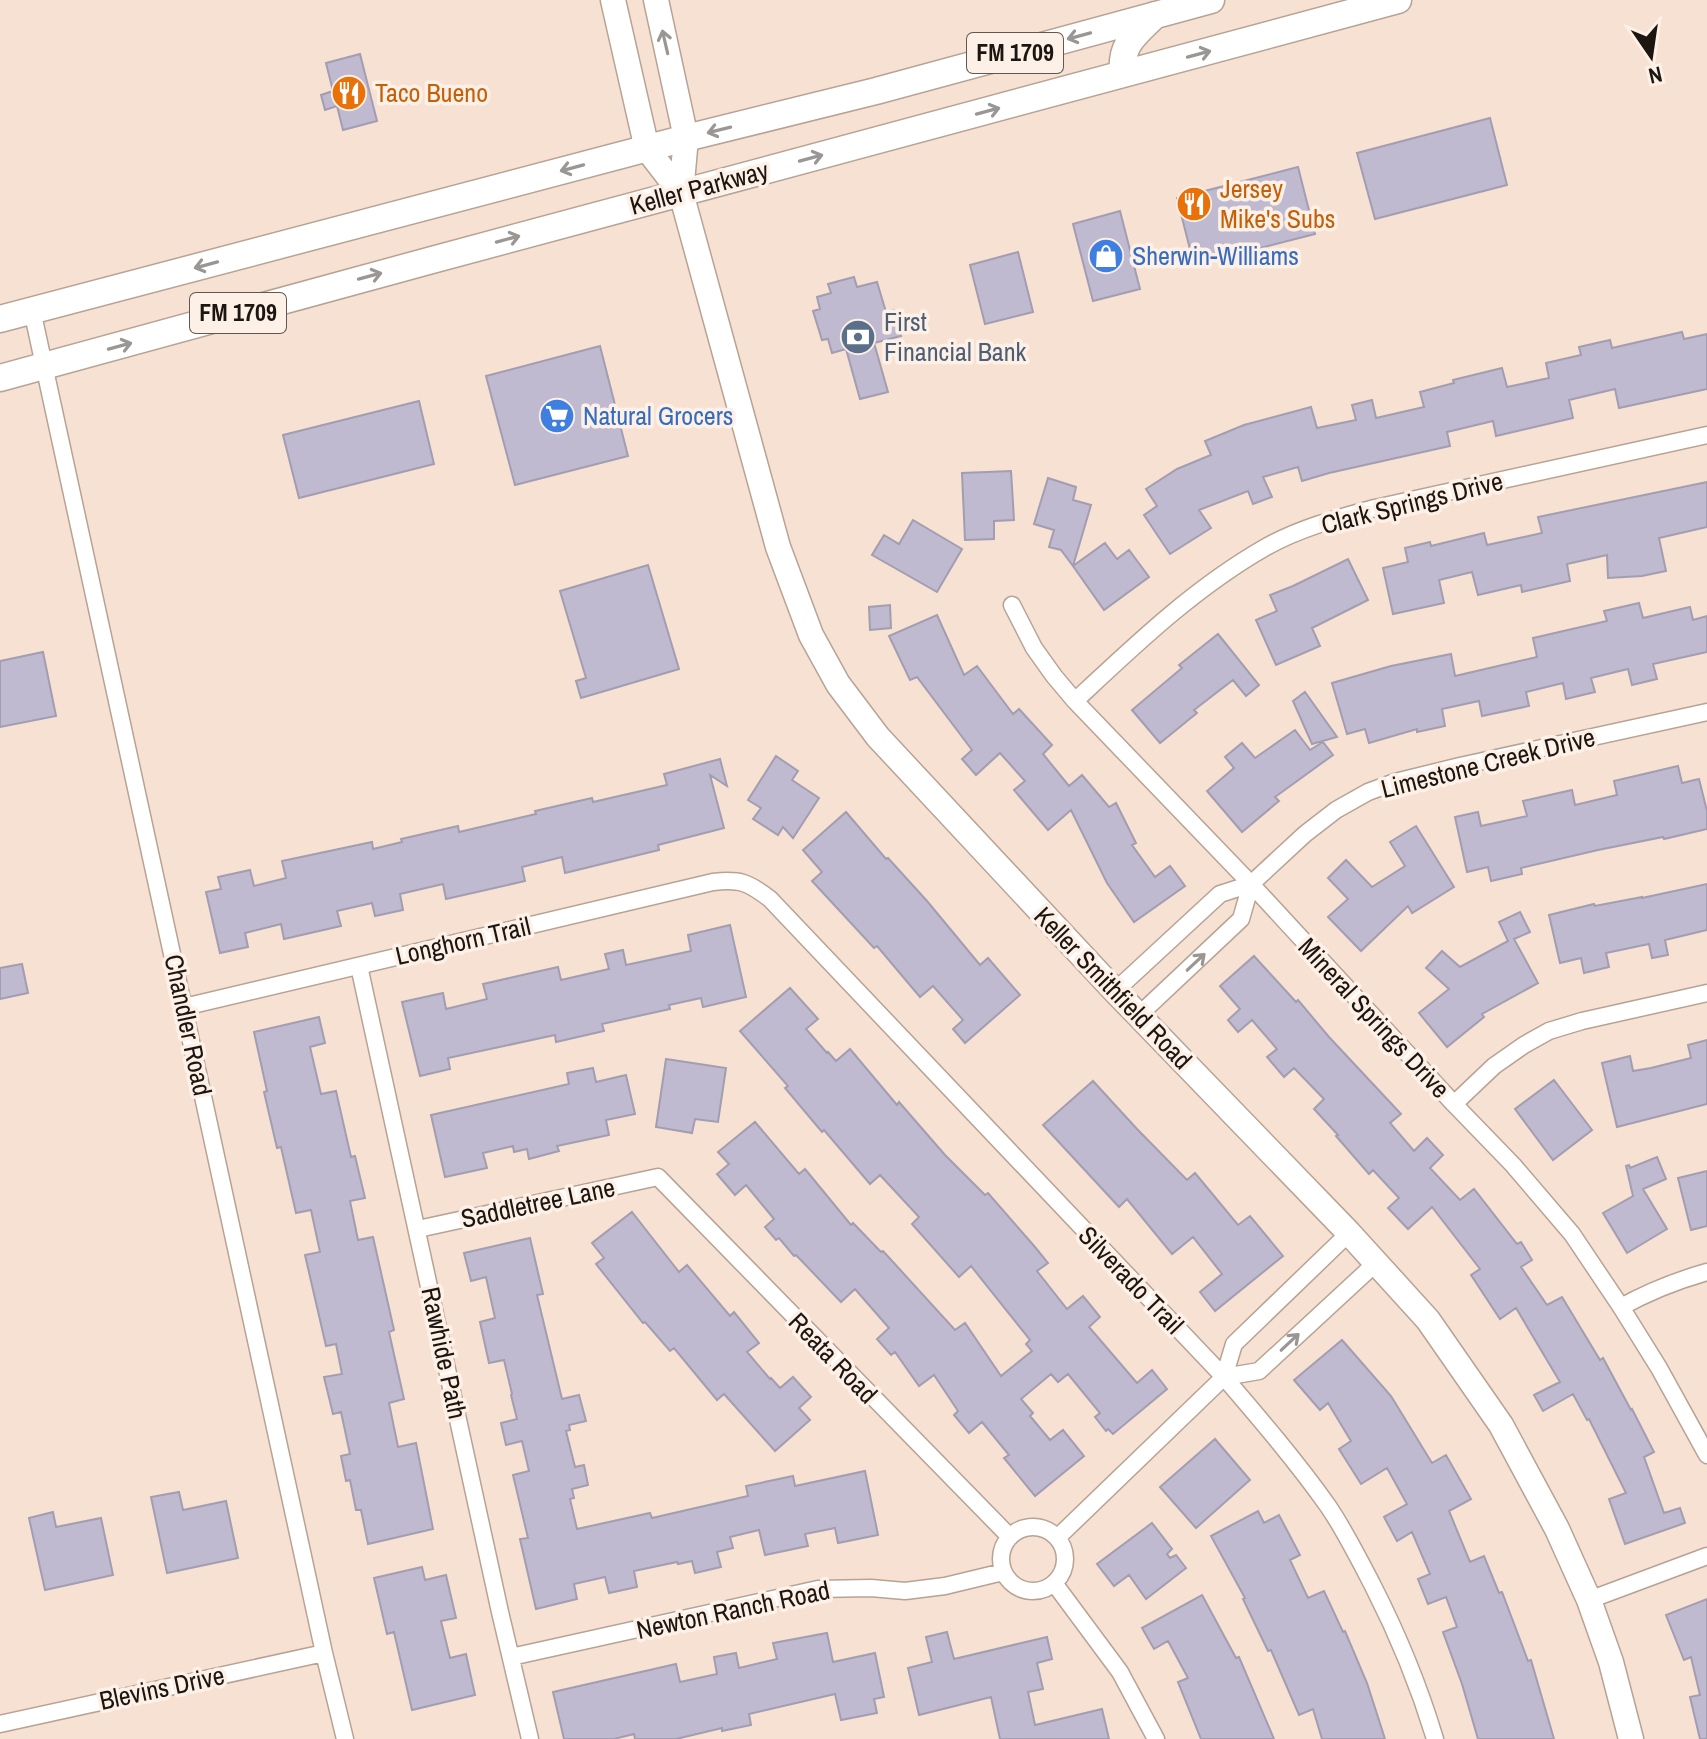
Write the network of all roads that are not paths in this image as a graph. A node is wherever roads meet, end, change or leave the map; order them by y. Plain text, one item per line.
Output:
1 (613, 0) edge
2 (656, 0) edge
3 (1211, 0) edge
4 (1398, 0) edge
5 (1155, 15) junction
6 (1123, 74) junction
7 (686, 138) junction
8 (647, 149) junction
9 (681, 193) junction
10 (32, 310) junction
11 (0, 319) edge
12 (45, 367) junction
13 (0, 378) edge
14 (1707, 435) edge
15 (1012, 605) dead end
16 (1075, 701) junction
17 (1707, 712) edge
18 (743, 881) joint
19 (1251, 884) junction
20 (359, 966) junction
21 (1115, 991) junction
22 (1707, 993) edge
23 (184, 1007) junction
24 (1139, 1015) junction
25 (1454, 1104) junction
26 (658, 1177) joint
27 (418, 1229) junction
28 (1349, 1233) junction
29 (1377, 1262) junction
30 (1707, 1272) edge
31 (1621, 1307) junction
32 (1224, 1377) junction
33 (1707, 1455) edge
34 (1010, 1537) junction
35 (1057, 1538) junction
36 (1707, 1556) edge
37 (1003, 1572) junction
38 (1054, 1583) junction
39 (1589, 1600) junction
40 (324, 1653) junction
41 (511, 1657) junction
42 (0, 1724) edge
43 (345, 1739) edge
44 (530, 1739) edge
45 (1156, 1739) edge
46 (1435, 1739) edge
47 (1631, 1739) edge

1 - 8 main road
7 -> 2 main road
3 - 5 main road, Keller Parkway / FM 1709
6 -> 4 main road, Keller Parkway / FM 1709
5 - 6 main road
5 -> 7 main road, Keller Parkway / FM 1709
9 -> 6 main road, Keller Parkway / FM 1709
7 - 8 main road, Keller Parkway / FM 1709
7 - 9 main road
8 - 9 main road
8 -> 10 main road, Keller Parkway / FM 1709
12 -> 9 main road, Keller Parkway / FM 1709
9 - 21 main road, Keller Smithfield Road
10 - 11 main road, Keller Parkway / FM 1709
10 - 12 street, Chandler Road
12 - 13 main road, Keller Parkway / FM 1709
12 - 23 street, Chandler Road
14 - 16 street, Clark Springs Drive
15 - 16 street, Mineral Springs Drive
16 - 19 street, Mineral Springs Drive
17 - 19 street, Limestone Creek Drive
18 - 20 street, Longhorn Trail
18 - 32 street, Silverado Trail
19 - 21 street, Limestone Creek Drive
24 -> 19 street, Limestone Creek Drive
19 - 25 street, Mineral Springs Drive
20 - 23 street, Longhorn Trail
20 - 27 street, Rawhide Path
21 - 24 main road, Keller Smithfield Road
22 - 25 street
23 - 40 street, Chandler Road
24 - 28 main road, Keller Smithfield Road
25 - 31 street, Mineral Springs Drive
26 - 27 street, Saddletree Lane
26 - 34 street, Reata Road
27 - 41 street, Rawhide Path
28 - 29 main road, Keller Smithfield Road
28 - 32 street
32 -> 29 street
29 - 39 main road, Keller Smithfield Road
30 - 31 street
31 - 33 street, Mineral Springs Drive
32 - 35 street
32 - 46 street, Silverado Trail
34 - 35 street
34 - 37 street
35 - 38 street
36 - 39 street
37 - 38 street
37 - 41 street, Newton Ranch Road
38 - 45 street
39 - 47 main road, Keller Smithfield Road
40 - 42 street, Blevins Drive
40 - 43 street, Chandler Road
41 - 44 street, Rawhide Path

